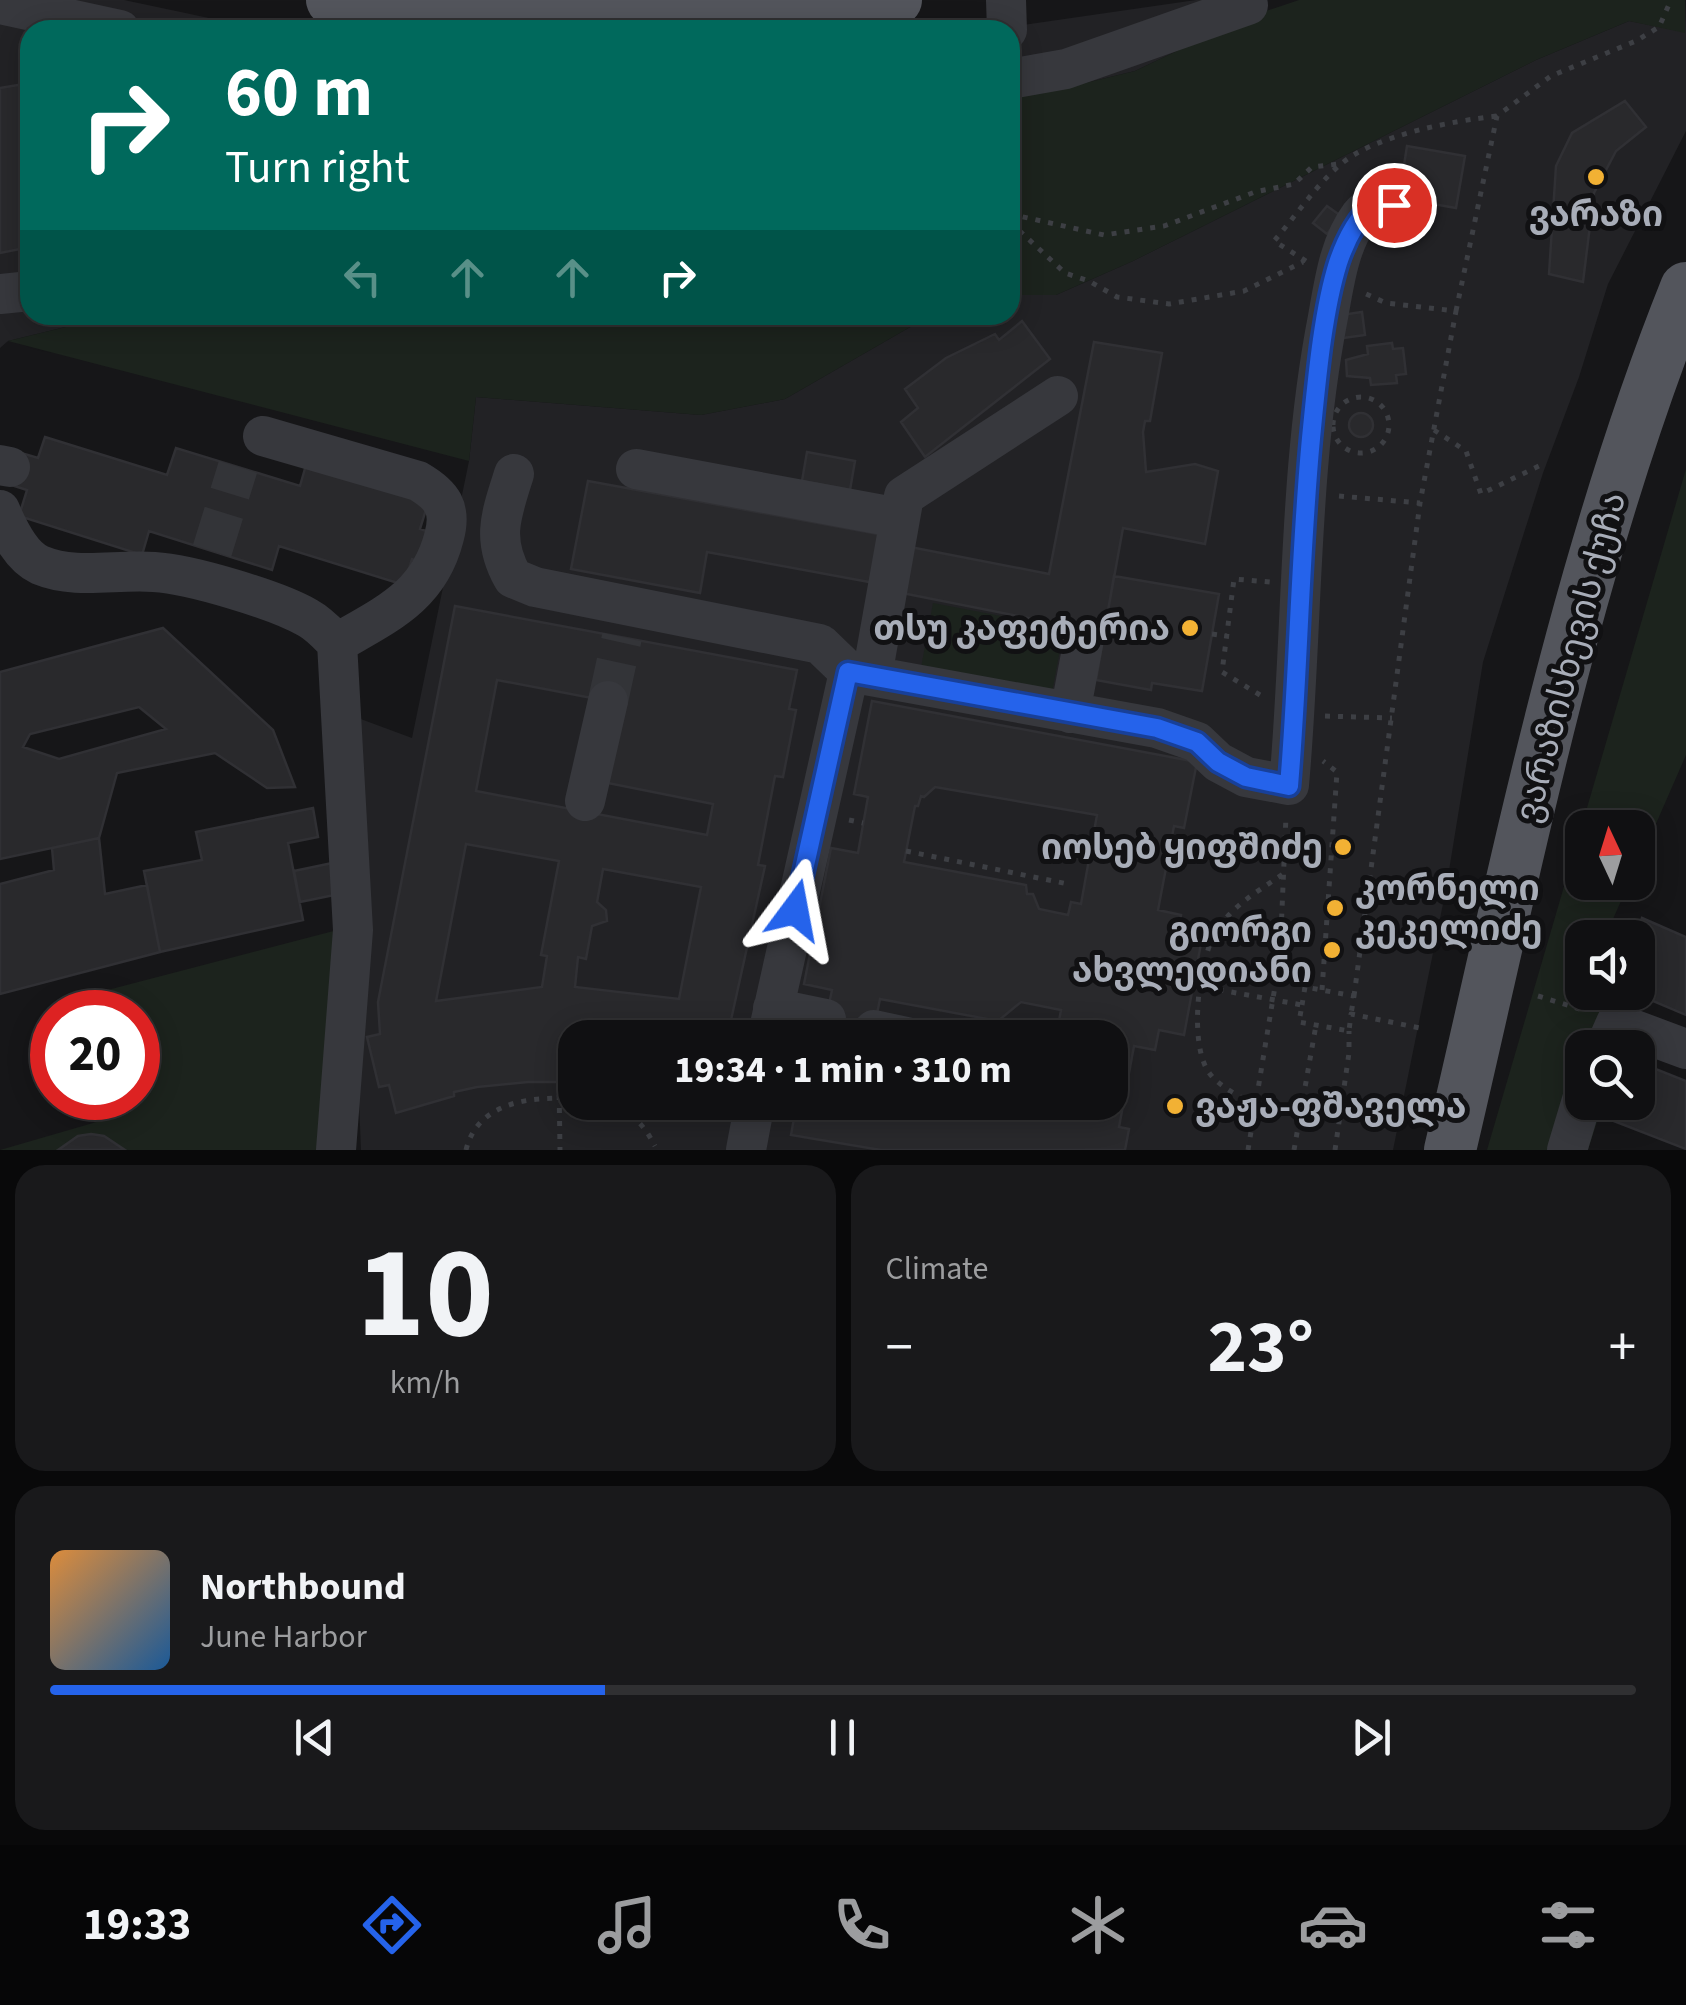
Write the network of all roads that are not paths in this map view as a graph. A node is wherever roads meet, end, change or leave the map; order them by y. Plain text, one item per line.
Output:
1 (332, 0) edge
2 (896, 0) edge
3 (0, 4) edge
4 (1248, 5) dead end
5 (74, 20) edge
6 (494, 20) edge
7 (678, 20) edge
8 (1020, 77) edge
9 (1394, 205) dead end
10 (1686, 288) edge
11 (1058, 396) dead end
12 (263, 436) dead end
13 (636, 469) dead end
14 (514, 474) dead end
15 (0, 510) edge
16 (900, 518) junction
17 (1084, 639) dead end
18 (337, 643) junction
19 (860, 674) junction
20 (608, 701) tunnel mouth
21 (1070, 713) junction
22 (585, 801) dead end
23 (771, 1020) edge
24 (1655, 1043) edge
25 (1686, 1049) edge
26 (752, 1120) edge
27 (1576, 1120) edge
28 (336, 1150) edge
29 (746, 1150) edge
30 (1450, 1150) edge
31 (1567, 1150) edge

1 - 6 main road
2 - 7 main road
3 - 5 street
4 - 8 street
9 - 21 street
10 - 30 main road, ვარაზისხევის ქუჩა
11 - 16 street
12 - 18 street
13 - 16 street
14 - 19 street
15 - 18 street
16 - 19 street
17 - 21 street
18 - 28 street
19 - 21 street
19 - 23 street
20 - 22 street
24 - 25 street
26 - 29 street
27 - 31 street

